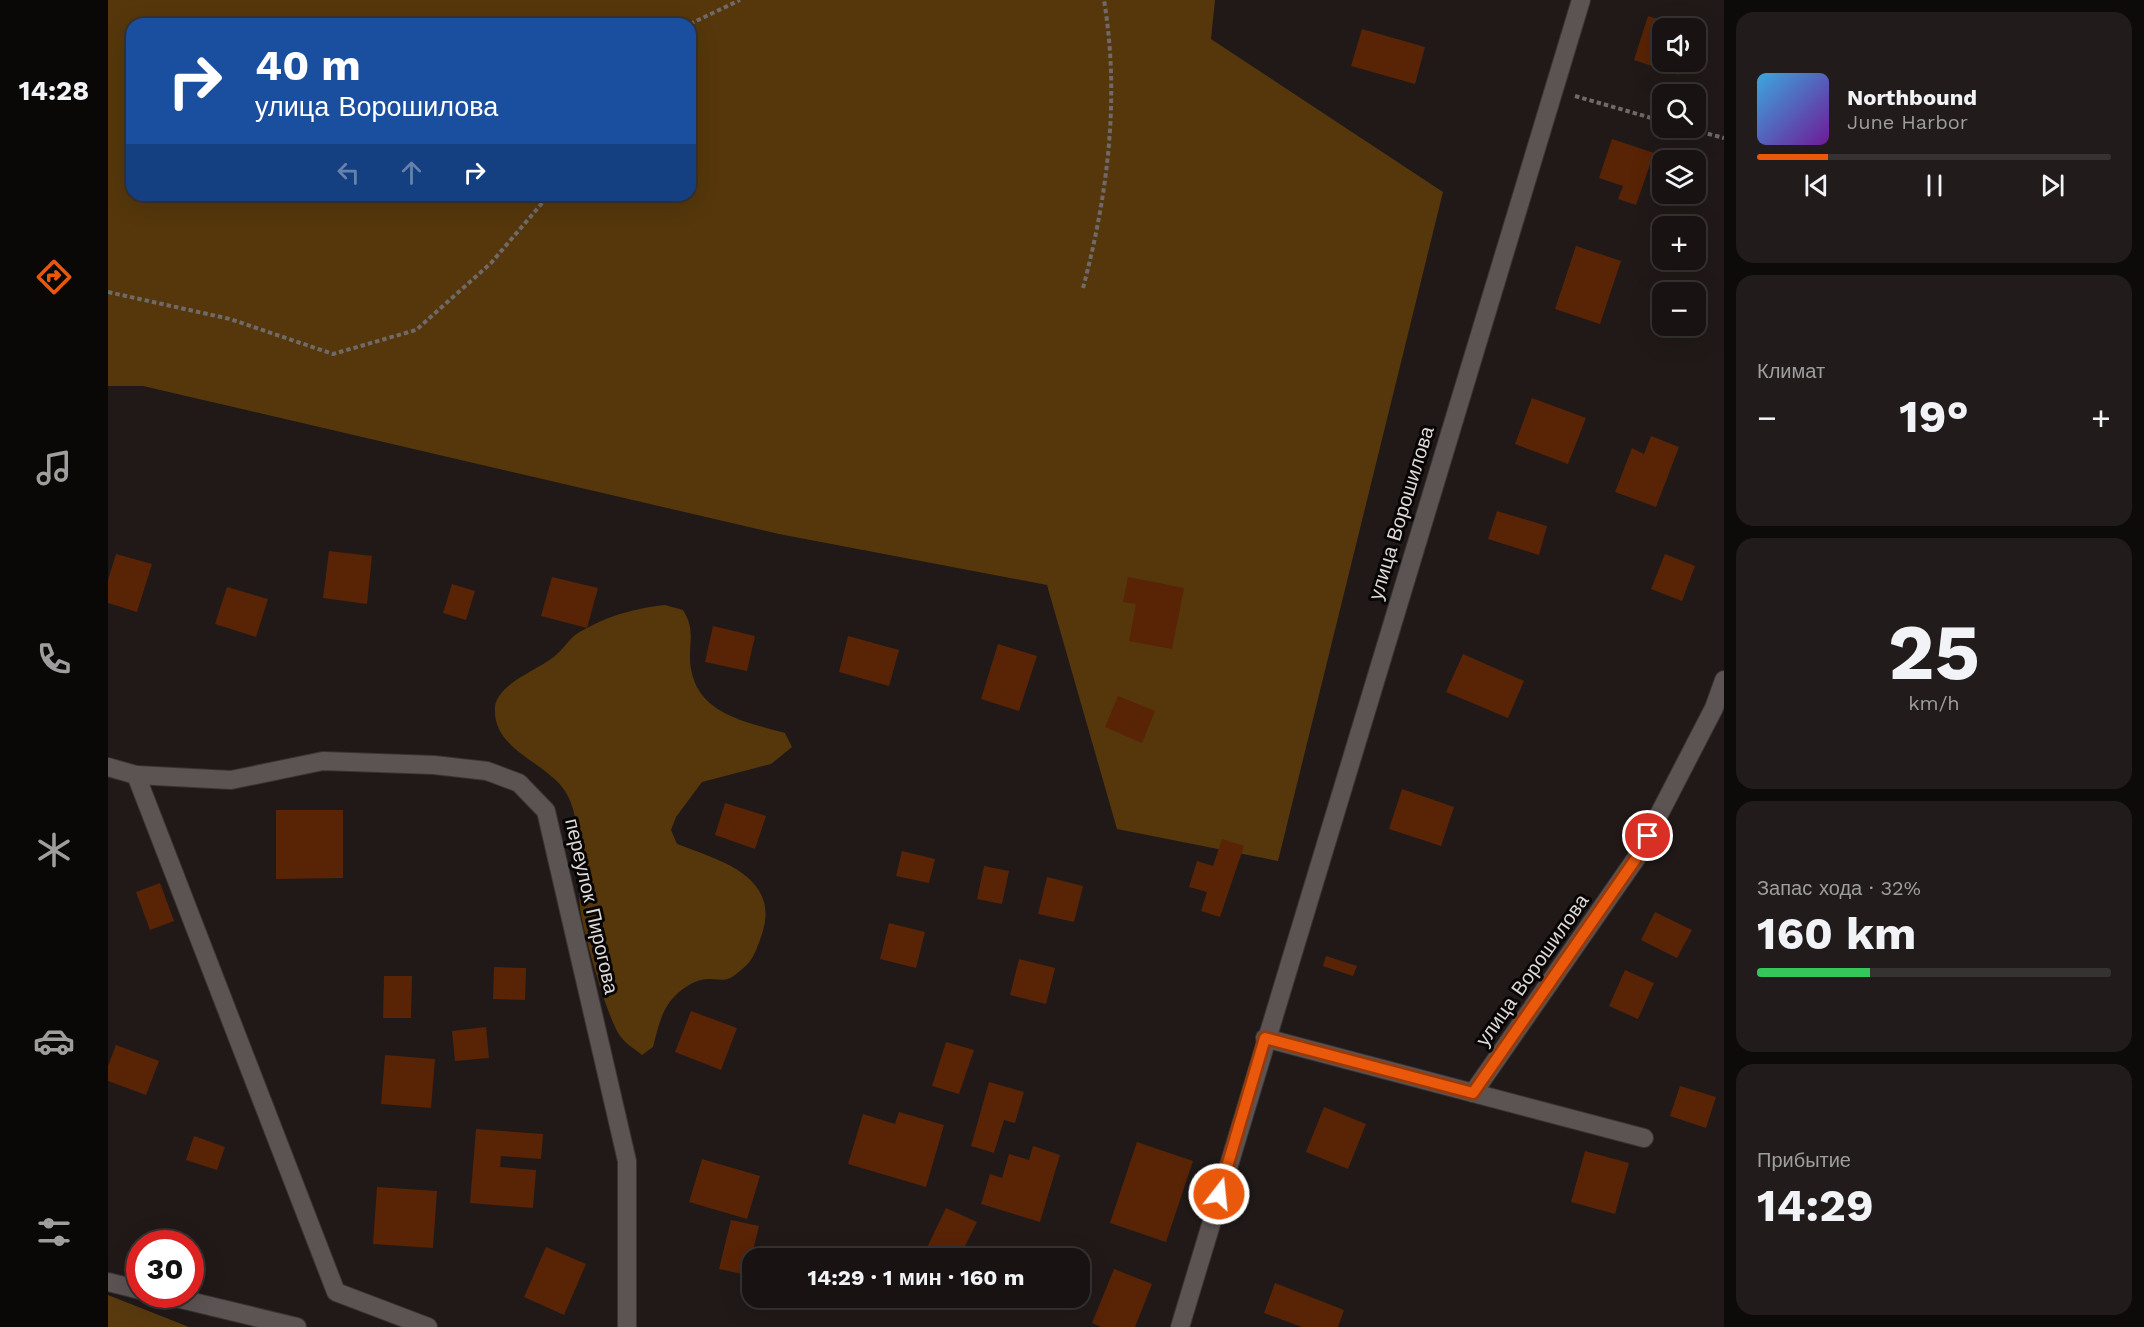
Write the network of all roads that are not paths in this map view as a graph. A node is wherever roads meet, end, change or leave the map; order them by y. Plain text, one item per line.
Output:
1 (1581, 0) edge
2 (1724, 680) edge
3 (108, 767) edge
4 (135, 775) junction
5 (1265, 1038) junction
6 (1473, 1093) junction
7 (1644, 1138) dead end
8 (108, 1282) edge
9 (126, 1286) edge
10 (204, 1305) edge
11 (297, 1327) edge
12 (428, 1327) edge
13 (627, 1327) edge
14 (1180, 1327) edge

1 - 5 street, улица Ворошилова
2 - 6 street, улица Ворошилова
3 - 4 street, переулок Пирогова
4 - 12 street
4 - 13 street, переулок Пирогова
5 - 6 street
5 - 14 street, улица Ворошилова
6 - 7 street
8 - 9 street
10 - 11 street

